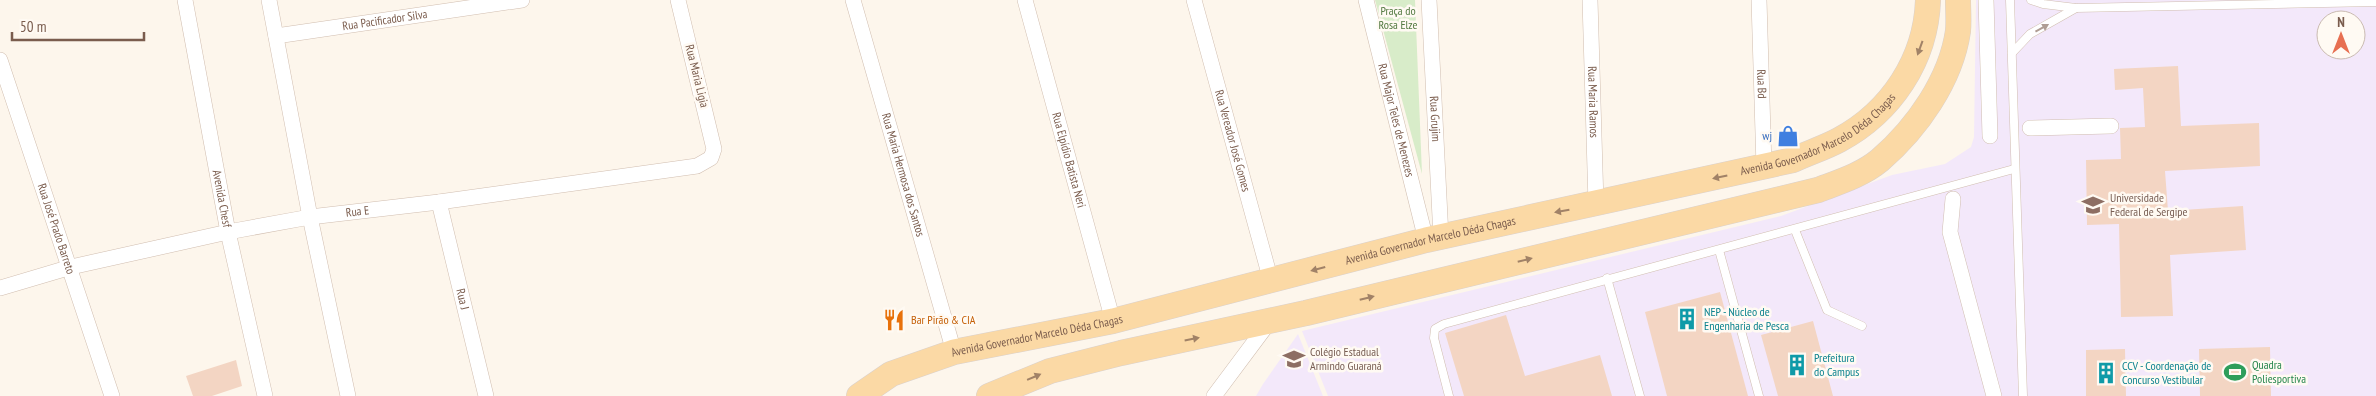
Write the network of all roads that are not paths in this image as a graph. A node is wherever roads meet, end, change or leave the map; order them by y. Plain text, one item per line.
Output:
1 (185, 0) edge
2 (269, 0) edge
3 (522, 0) edge
4 (678, 0) edge
5 (852, 0) edge
6 (1025, 0) edge
7 (1194, 0) edge
8 (1366, 0) edge
9 (1429, 0) edge
10 (1590, 0) edge
11 (1759, 0) edge
12 (1928, 0) edge
13 (1958, 0) edge
14 (1986, 0) edge
15 (2010, 0) edge
16 (2031, 0) edge
17 (2376, 2) edge
18 (2076, 8) junction
19 (276, 36) junction
20 (2012, 53) junction
21 (0, 60) edge
22 (2111, 126) dead end
23 (2030, 128) dead end
24 (1990, 136) dead end
25 (714, 152) joint
26 (1764, 167) junction
27 (2014, 169) junction
28 (1952, 199) dead end
29 (439, 202) junction
30 (1596, 204) junction
31 (310, 217) junction
32 (1795, 230) junction
33 (228, 232) junction
34 (1434, 238) junction
35 (1719, 250) junction
36 (71, 267) junction
37 (1607, 278) junction
38 (1271, 281) junction
39 (0, 288) edge
40 (1113, 321) junction
41 (1270, 321) junction
42 (1862, 326) dead end
43 (954, 352) junction
44 (112, 396) edge
45 (265, 396) edge
46 (348, 396) edge
47 (486, 396) edge
48 (858, 396) edge
49 (989, 396) edge
50 (1214, 396) edge
51 (1449, 396) edge
52 (1640, 396) edge
53 (1758, 396) edge
54 (1994, 396) edge
55 (2023, 396) edge

1 - 33 street, Avenida Chesf
2 - 19 street
3 - 19 street, Rua Pacificador Silva
4 - 25 street, Rua Maria Ligia
5 - 43 street, Rua Maria Hermosa dos Santos
6 - 40 street, Rua Elpídio Batista Neri
7 - 38 street, Rua Vereador José Gomes
8 - 34 street, Rua Major Teles de Menezes
9 - 34 street, Rua Grujim
10 - 30 street, Rua Maria Ramos
11 - 26 street, Rua Bd
12 -> 26 main road, Avenida Governador Marcelo Déda Chagas
41 -> 13 main road
14 - 24 street
15 - 20 lane
16 - 18 lane
17 - 18 lane
20 -> 18 lane
19 - 31 street
20 - 27 lane
21 - 36 street, Rua José Prado Barreto
22 - 23 street
25 - 29 street, Rua E
26 -> 30 main road, Avenida Governador Marcelo Déda Chagas
27 - 32 lane
27 - 55 lane
28 - 54 street
29 - 31 street, Rua E
29 - 47 street, Rua J
30 -> 34 main road, Avenida Governador Marcelo Déda Chagas
31 - 33 street, Rua E
31 - 46 street
32 - 35 lane
32 - 42 lane
33 - 36 street, Rua E
33 - 45 street, Avenida Chesf
34 -> 38 main road, Avenida Governador Marcelo Déda Chagas
35 - 37 lane
35 - 53 lane
36 - 39 street, Rua E
36 - 44 street, Rua José Prado Barreto
37 - 51 lane
37 - 52 lane
38 - 40 main road, Avenida Governador Marcelo Déda Chagas
40 - 43 main road, Avenida Governador Marcelo Déda Chagas
49 -> 41 main road
41 - 50 street
43 - 48 main road, Avenida Governador Marcelo Déda Chagas

